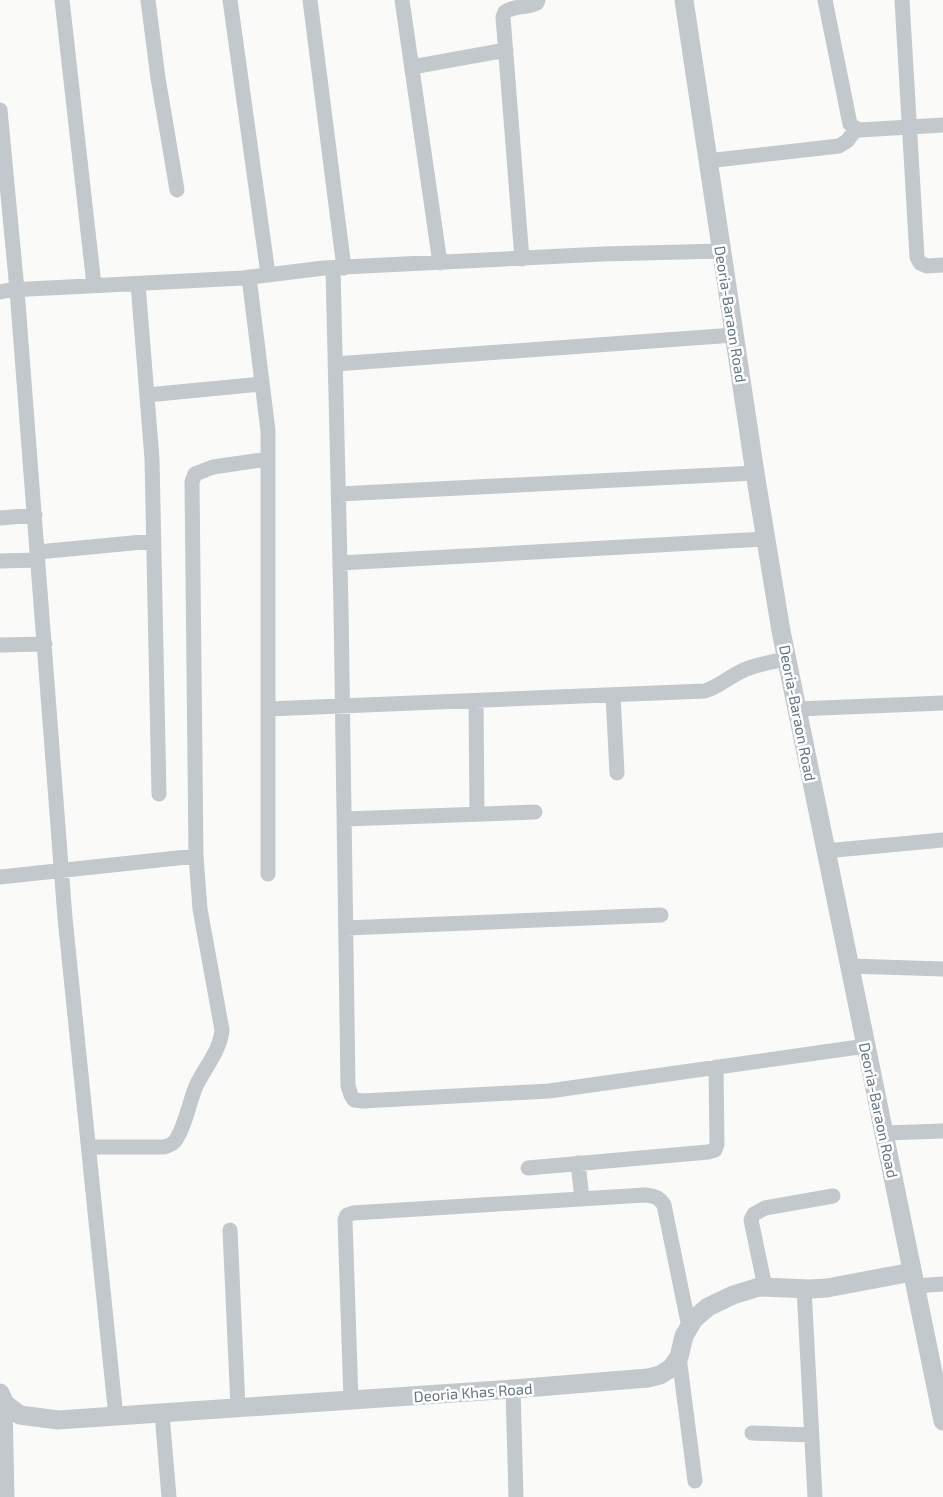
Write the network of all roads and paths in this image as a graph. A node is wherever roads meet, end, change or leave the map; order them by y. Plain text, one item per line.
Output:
1 (62, 0) edge
2 (148, 0) edge
3 (230, 0) edge
4 (310, 0) edge
5 (402, 0) edge
6 (538, 0) edge
7 (684, 0) edge
8 (825, 0) edge
9 (902, 0) edge
10 (506, 50) junction
11 (412, 66) junction
12 (0, 110) edge
13 (943, 125) edge
14 (910, 128) junction
15 (856, 129) junction
16 (707, 161) junction
17 (177, 190) dead end
18 (721, 251) junction
19 (522, 260) junction
20 (440, 263) junction
21 (943, 265) edge
22 (339, 268) junction
23 (268, 274) junction
24 (249, 277) junction
25 (138, 284) junction
26 (94, 285) junction
27 (17, 290) junction
28 (0, 292) edge
29 (734, 335) junction
30 (335, 364) junction
31 (262, 384) junction
32 (147, 396) junction
33 (268, 459) junction
34 (755, 473) junction
35 (338, 494) junction
36 (35, 515) junction
37 (0, 518) edge
38 (766, 539) junction
39 (153, 541) junction
40 (38, 556) junction
41 (0, 561) edge
42 (340, 563) junction
43 (0, 644) edge
44 (45, 644) junction
45 (787, 659) junction
46 (613, 695) junction
47 (476, 701) junction
48 (943, 703) edge
49 (343, 707) junction
50 (268, 709) junction
51 (797, 709) junction
52 (618, 773) dead end
53 (159, 794) dead end
54 (535, 812) dead end
55 (477, 814) junction
56 (345, 819) junction
57 (943, 840) edge
58 (825, 851) junction
59 (196, 856) junction
60 (62, 870) junction
61 (268, 874) dead end
62 (0, 877) edge
63 (661, 915) dead end
64 (346, 928) junction
65 (849, 966) junction
66 (943, 969) edge
67 (866, 1046) junction
68 (716, 1067) junction
69 (943, 1132) edge
70 (884, 1133) junction
71 (89, 1147) junction
72 (578, 1163) junction
73 (528, 1168) dead end
74 (833, 1196) dead end
75 (582, 1199) junction
76 (230, 1230) dead end
77 (914, 1279) junction
78 (943, 1284) edge
79 (765, 1287) junction
80 (804, 1288) junction
81 (689, 1327) junction
82 (679, 1358) junction
83 (513, 1390) junction
84 (2, 1399) edge
85 (351, 1400) junction
86 (238, 1407) junction
87 (942, 1413) edge
88 (162, 1414) junction
89 (116, 1417) junction
90 (752, 1433) dead end
91 (811, 1435) junction
92 (695, 1481) dead end
93 (7, 1497) edge
94 (169, 1497) edge
95 (516, 1497) edge
96 (815, 1497) edge

1 - 26 street
2 - 17 street
3 - 23 street
4 - 22 street
5 - 11 street
6 - 10 street
7 - 16 street, Deoria-Baraon Road
8 - 15 street
9 - 14 street
10 - 11 street
10 - 19 street
11 - 20 street
12 - 27 street
13 - 14 street
14 - 15 street
14 - 21 street
15 - 16 street
16 - 18 street, Deoria-Baraon Road
18 - 19 street
18 - 29 street, Deoria-Baraon Road
19 - 20 street
20 - 22 street
22 - 23 street
22 - 30 street
23 - 24 street
24 - 25 street
24 - 31 street
25 - 26 street
25 - 32 street
26 - 27 street
27 - 28 street
27 - 36 street
29 - 30 street
29 - 34 street, Deoria-Baraon Road
30 - 35 street
31 - 32 street
31 - 33 street
32 - 39 street
33 - 50 street
33 - 59 street
34 - 35 street
34 - 38 street, Deoria-Baraon Road
35 - 42 street
36 - 37 street
36 - 40 street
38 - 42 street
38 - 45 street, Deoria-Baraon Road
39 - 40 street
39 - 53 street
40 - 41 street
40 - 44 street
42 - 49 street
43 - 44 street
44 - 60 street
45 - 46 street
45 - 51 street, Deoria-Baraon Road
46 - 47 street
46 - 52 street
47 - 49 street
47 - 55 street
48 - 51 street
49 - 50 street
49 - 56 street
50 - 61 street
51 - 58 street, Deoria-Baraon Road
54 - 55 street
55 - 56 street
56 - 64 street
57 - 58 street
58 - 65 street, Deoria-Baraon Road
59 - 60 street
59 - 71 street
60 - 62 street
60 - 71 street
63 - 64 street
64 - 68 street
65 - 66 street
65 - 67 street, Deoria-Baraon Road
67 - 68 street
67 - 70 street, Deoria-Baraon Road
68 - 72 street
69 - 70 street
70 - 77 street, Deoria-Baraon Road
71 - 89 street
72 - 73 street
72 - 75 street
74 - 79 street
75 - 81 street
75 - 85 street
76 - 86 street
77 - 78 street
77 - 80 street
77 - 87 street, Deoria-Baraon Road
79 - 80 street
79 - 81 street
80 - 91 street
81 - 82 street
82 - 83 street, Deoria Khas Road
82 - 92 street
83 - 85 street, Deoria Khas Road
83 - 95 street
84 - 89 street, Deoria Khas Road
84 - 93 street
85 - 86 street, Deoria Khas Road
86 - 88 street, Deoria Khas Road
88 - 89 street, Deoria Khas Road
88 - 94 street
90 - 91 street
91 - 96 street

